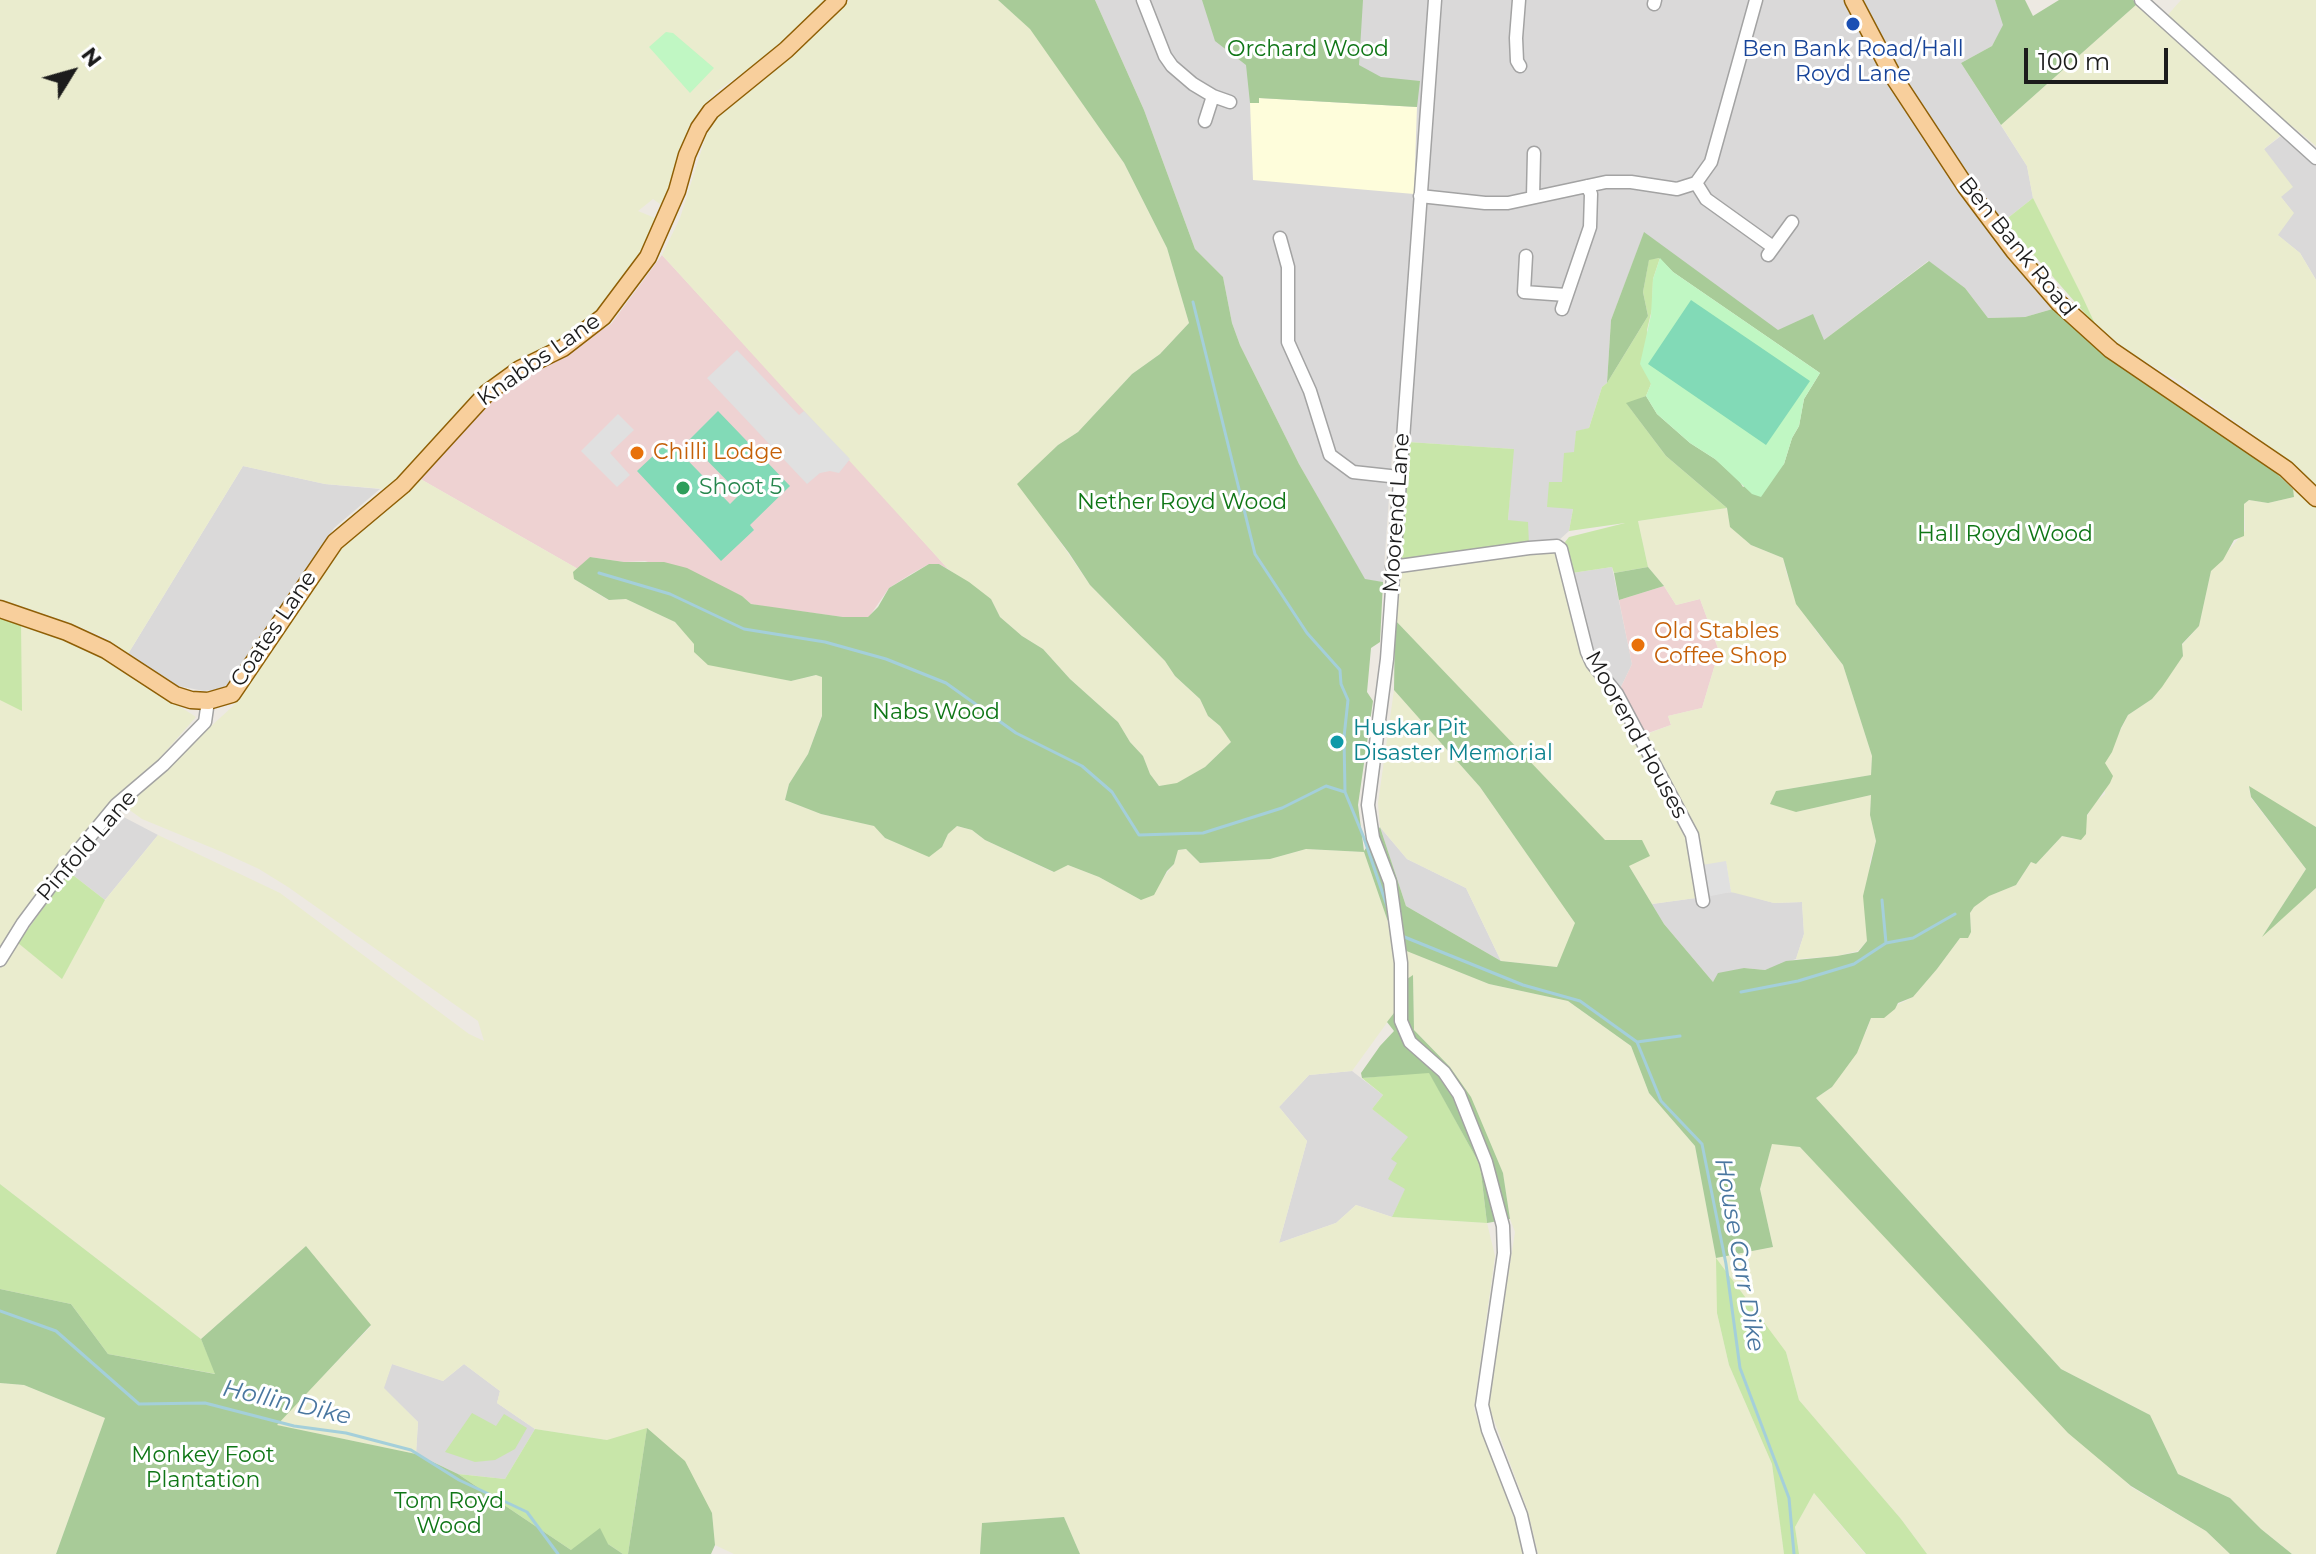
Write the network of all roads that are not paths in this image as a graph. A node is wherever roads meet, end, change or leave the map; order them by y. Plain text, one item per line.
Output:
1 (838, 0) edge
2 (1143, 0) edge
3 (1435, 0) edge
4 (1519, 0) edge
5 (1756, 0) edge
6 (1853, 0) edge
7 (2141, 0) edge
8 (1520, 66) dead end
9 (1213, 96) junction
10 (1230, 102) dead end
11 (1205, 121) dead end
12 (1534, 153) dead end
13 (2316, 158) edge
14 (1696, 183) junction
15 (1587, 186) junction
16 (1420, 196) junction
17 (1533, 197) junction
18 (1786, 225) dead end
19 (1280, 238) dead end
20 (1526, 256) dead end
21 (1566, 295) junction
22 (1562, 309) dead end
23 (1399, 477) junction
24 (397, 490) joint
25 (2316, 498) edge
26 (1392, 567) junction
27 (0, 609) edge
28 (208, 701) junction
29 (1703, 901) dead end
30 (0, 960) edge
31 (1530, 1554) edge

1 - 24 main road, Knabbs Lane
2 - 9 street
3 - 16 street, Moorend Lane
4 - 8 street
5 - 14 street
6 - 25 main road, Ben Bank Road
7 - 13 street
9 - 10 street
9 - 11 street
12 - 17 street
14 - 15 street
14 - 18 street
15 - 17 street
15 - 21 street
16 - 17 street
16 - 23 street, Moorend Lane
19 - 23 street
20 - 21 street
21 - 22 street
23 - 26 street, Moorend Lane
24 - 28 main road, Coates Lane
26 - 29 street, Moorend Houses
26 - 31 street, Moorend Lane
27 - 28 main road, Coates Lane
28 - 30 street, Pinfold Lane

